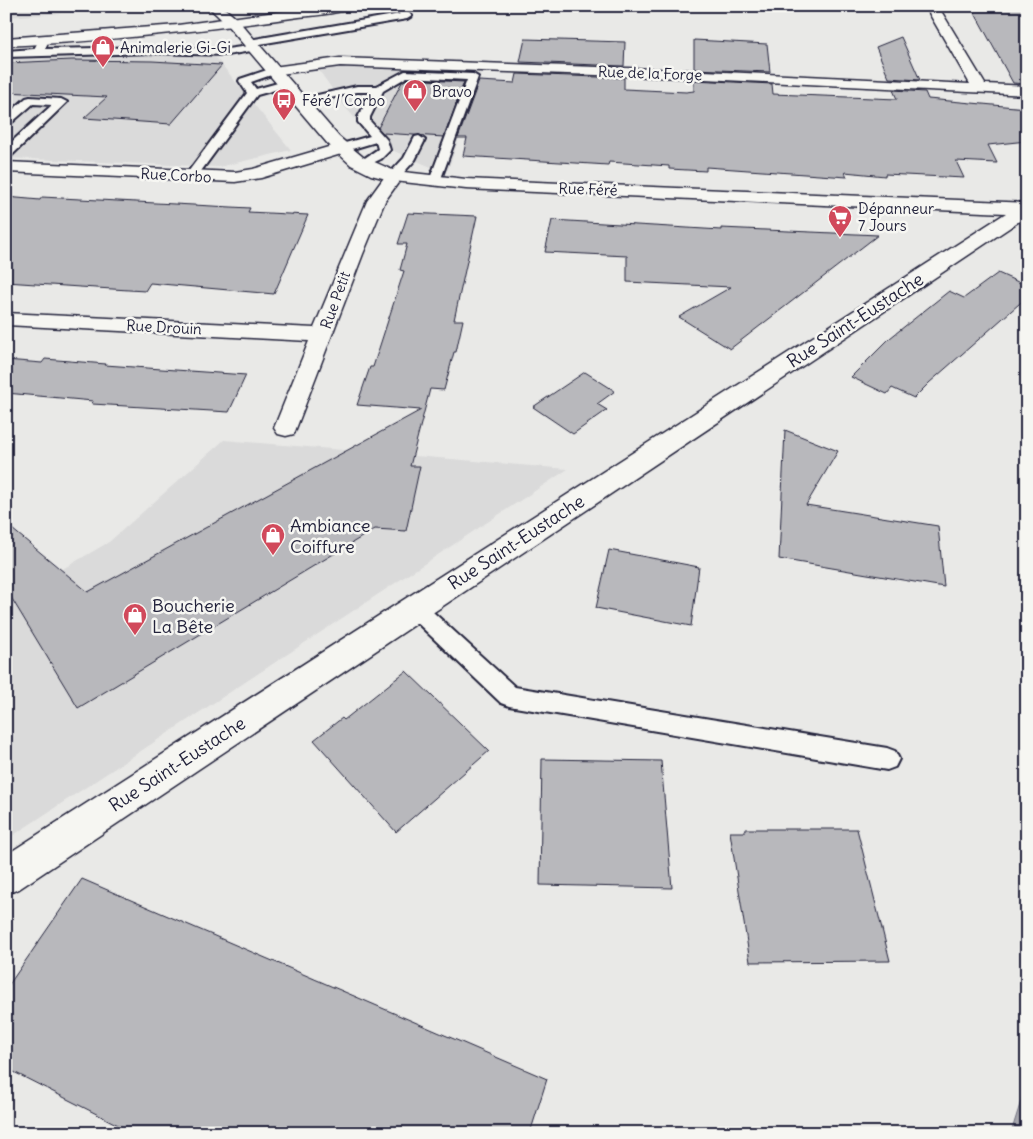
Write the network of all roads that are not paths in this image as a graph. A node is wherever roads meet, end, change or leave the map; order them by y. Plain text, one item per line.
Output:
1 (262, 6) edge
2 (348, 6) edge
3 (396, 6) edge
4 (930, 6) edge
5 (215, 9) edge
6 (232, 22) junction
7 (6, 30) edge
8 (6, 42) edge
9 (251, 45) junction
10 (41, 46) junction
11 (6, 54) edge
12 (273, 71) junction
13 (285, 84) junction
14 (979, 87) junction
15 (379, 89) junction
16 (1027, 91) edge
17 (253, 93) junction
18 (300, 102) junction
19 (6, 122) edge
20 (378, 138) junction
21 (418, 140) dead end
22 (432, 140) dead end
23 (342, 148) junction
24 (6, 154) edge
25 (362, 164) junction
26 (6, 167) edge
27 (400, 170) junction
28 (192, 176) junction
29 (435, 181) junction
30 (1026, 209) edge
31 (6, 319) edge
32 (322, 335) junction
33 (286, 428) dead end
34 (415, 608) junction
35 (887, 758) dead end
36 (6, 876) edge

1 - 5 street
2 - 6 street
3 - 9 lane
4 - 14 street
5 - 6 street, Rue Féré
5 - 7 street
6 - 9 street, Rue Féré
6 - 10 street
8 - 10 street
9 - 10 lane
9 - 12 street, Rue Féré
10 - 11 lane
12 - 13 street, Rue Féré
12 - 14 street, Rue de la Forge
12 - 17 lane
13 - 17 lane
13 - 18 street, Rue Féré
14 - 16 street, Rue de la Forge
15 - 18 lane
15 - 20 lane
15 - 29 lane
17 - 28 lane
18 - 23 street, Rue Féré
19 - 24 lane
20 - 23 lane
20 - 25 lane
21 - 27 lane
22 - 27 lane
23 - 25 street, Rue Féré
23 - 28 street, Rue Corbo
25 - 27 street, Rue Féré
26 - 28 street, Rue Corbo
27 - 29 street, Rue Féré
27 - 32 street, Rue Petit
29 - 30 street, Rue Féré
30 - 34 street, Rue Saint-Eustache
31 - 32 street, Rue Drouin
32 - 33 street, Rue Petit
34 - 35 lane
34 - 36 street, Rue Saint-Eustache

